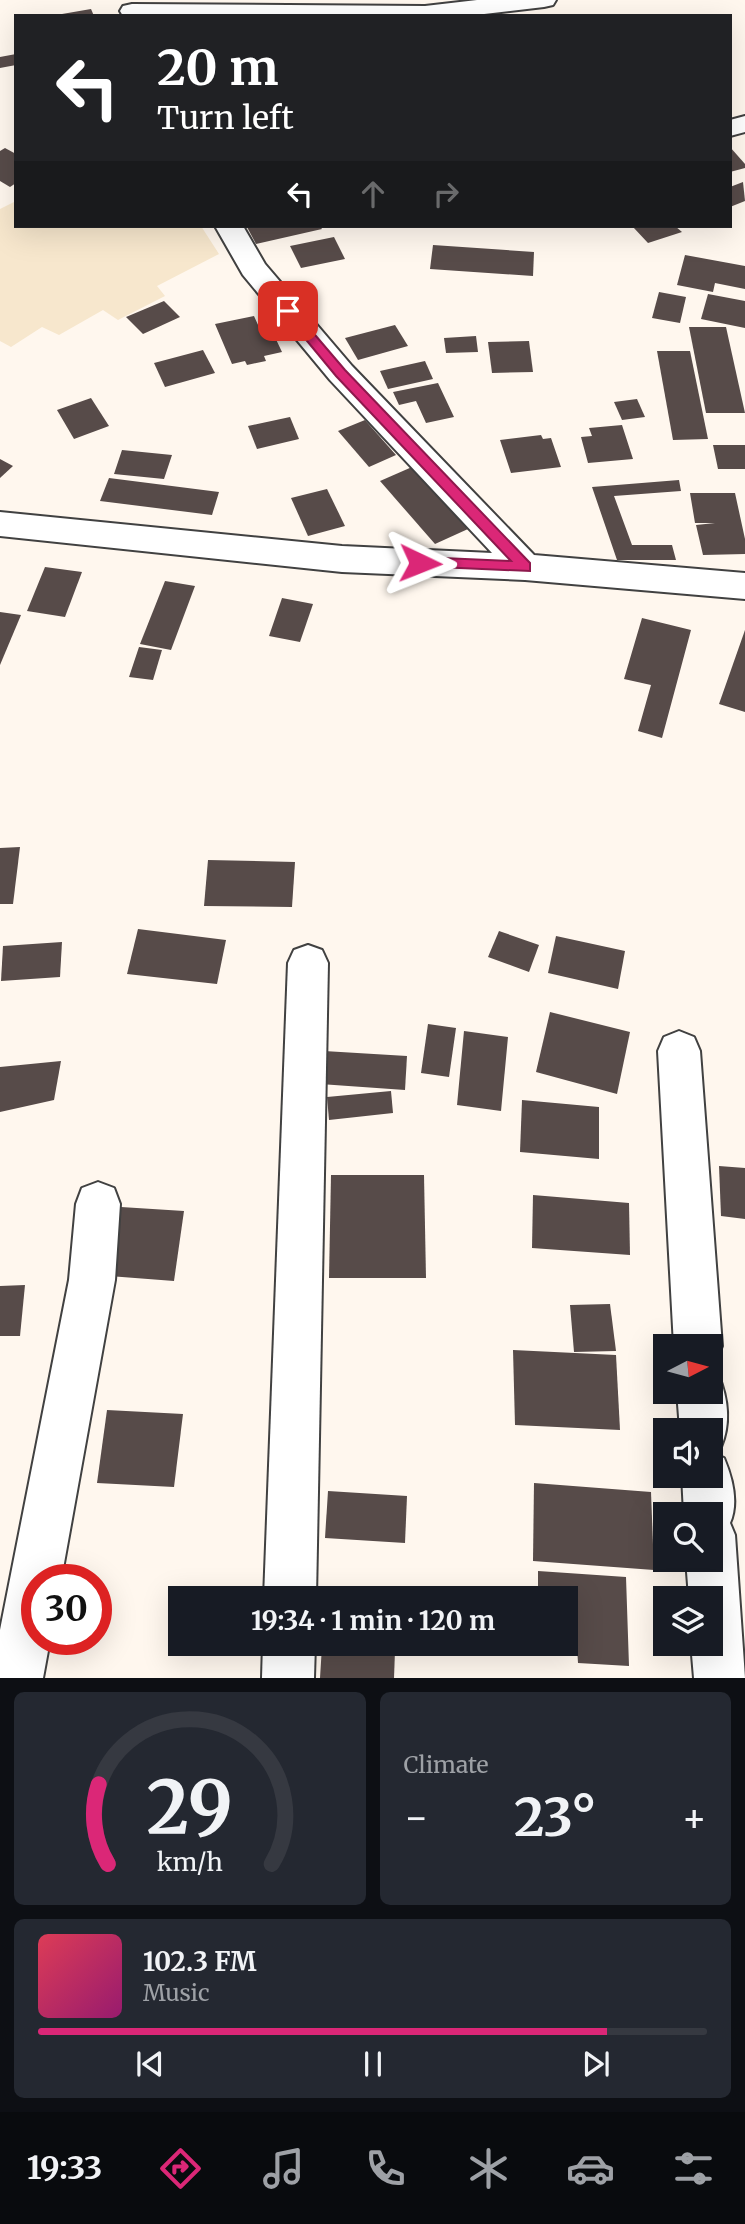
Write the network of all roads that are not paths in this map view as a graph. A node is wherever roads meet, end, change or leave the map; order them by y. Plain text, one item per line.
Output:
1 (544, 0) edge
2 (131, 9) edge
3 (426, 14) edge
4 (230, 228) edge
5 (0, 524) edge
6 (525, 567) junction
7 (745, 586) edge
8 (307, 963) dead end
9 (679, 1051) dead end
10 (98, 1203) dead end
11 (697, 1334) edge
12 (713, 1572) edge
13 (290, 1586) edge
14 (289, 1656) edge
15 (17, 1678) edge
16 (288, 1678) edge
17 (720, 1678) edge

1 - 3 street
2 - 3 street
4 - 6 street
5 - 6 street
6 - 7 street
8 - 13 street
9 - 11 street
10 - 15 street
12 - 17 street
14 - 16 street

